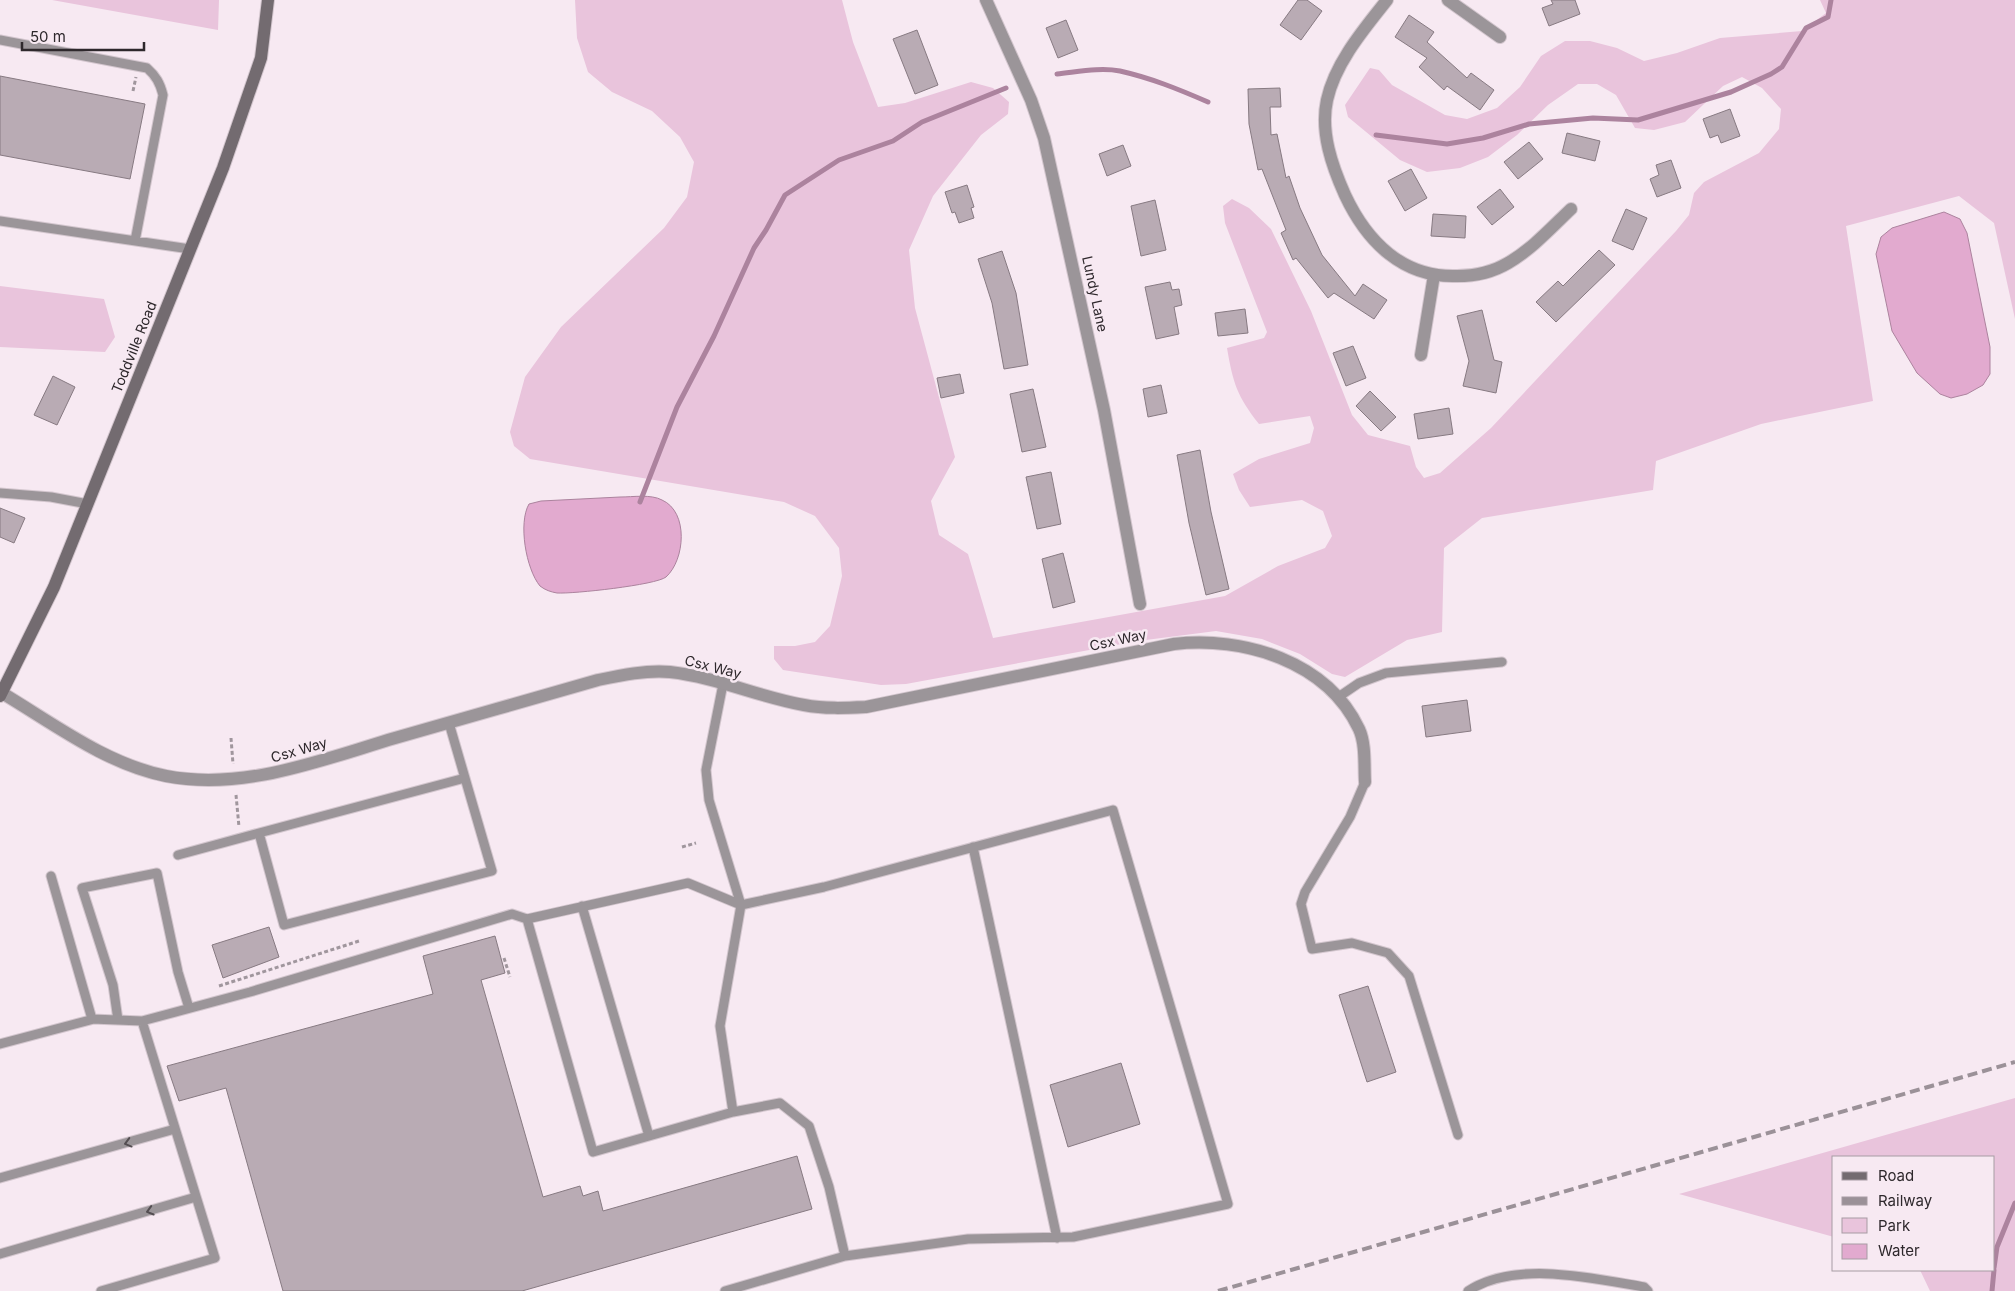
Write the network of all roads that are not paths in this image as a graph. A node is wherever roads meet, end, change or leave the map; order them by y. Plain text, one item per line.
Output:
1 (268, 0) edge
2 (986, 0) edge
3 (1387, 0) edge
4 (1448, 0) edge
5 (1500, 37) dead end
6 (0, 40) edge
7 (1571, 209) dead end
8 (0, 221) edge
9 (135, 241) junction
10 (190, 249) junction
11 (1434, 275) junction
12 (1421, 355) dead end
13 (0, 493) edge
14 (88, 504) junction
15 (1140, 604) dead end
16 (1502, 662) dead end
17 (723, 684) junction
18 (1, 695) edge
19 (1337, 698) junction
20 (449, 722) junction
21 (465, 778) junction
22 (1365, 782) joint
23 (259, 833) junction
24 (973, 846) junction
25 (178, 855) dead end
26 (51, 876) dead end
27 (741, 905) junction
28 (582, 906) junction
29 (527, 919) junction
30 (189, 1008) junction
31 (94, 1019) junction
32 (118, 1020) junction
33 (142, 1021) junction
34 (0, 1044) edge
35 (732, 1112) junction
36 (175, 1129) junction
37 (1458, 1135) dead end
38 (649, 1136) junction
39 (0, 1178) edge
40 (196, 1197) junction
41 (1057, 1238) junction
42 (0, 1254) edge
43 (845, 1256) junction
44 (101, 1291) edge
45 (725, 1291) edge
46 (1468, 1291) edge
47 (1648, 1291) edge

1 - 10 street, Toddville Road
2 - 15 street, Lundy Lane
3 - 11 street
4 - 5 street
6 - 9 lane
7 - 11 street
8 - 9 lane
9 - 10 lane
10 - 14 street, Toddville Road
11 - 12 street
13 - 14 lane
14 - 18 street, Toddville Road
16 - 19 lane
17 - 19 street, Csx Way
17 - 20 street, Csx Way
17 - 27 lane
18 - 20 street, Csx Way
19 - 22 street, Csx Way
20 - 21 lane
21 - 23 lane
21 - 23 lane
22 - 37 lane
23 - 25 lane
24 - 27 lane
24 - 41 lane
24 - 41 lane
26 - 31 lane
27 - 28 lane
27 - 35 lane
28 - 29 lane
28 - 38 lane
29 - 30 lane
29 - 38 lane
30 - 32 lane
30 - 33 lane
31 - 32 lane
31 - 34 lane
32 - 33 lane
33 - 36 lane
35 - 38 lane
35 - 43 lane
36 -> 39 lane
36 - 40 lane
40 -> 42 lane
40 - 44 lane
41 - 43 lane
43 - 45 lane
46 - 47 lane

